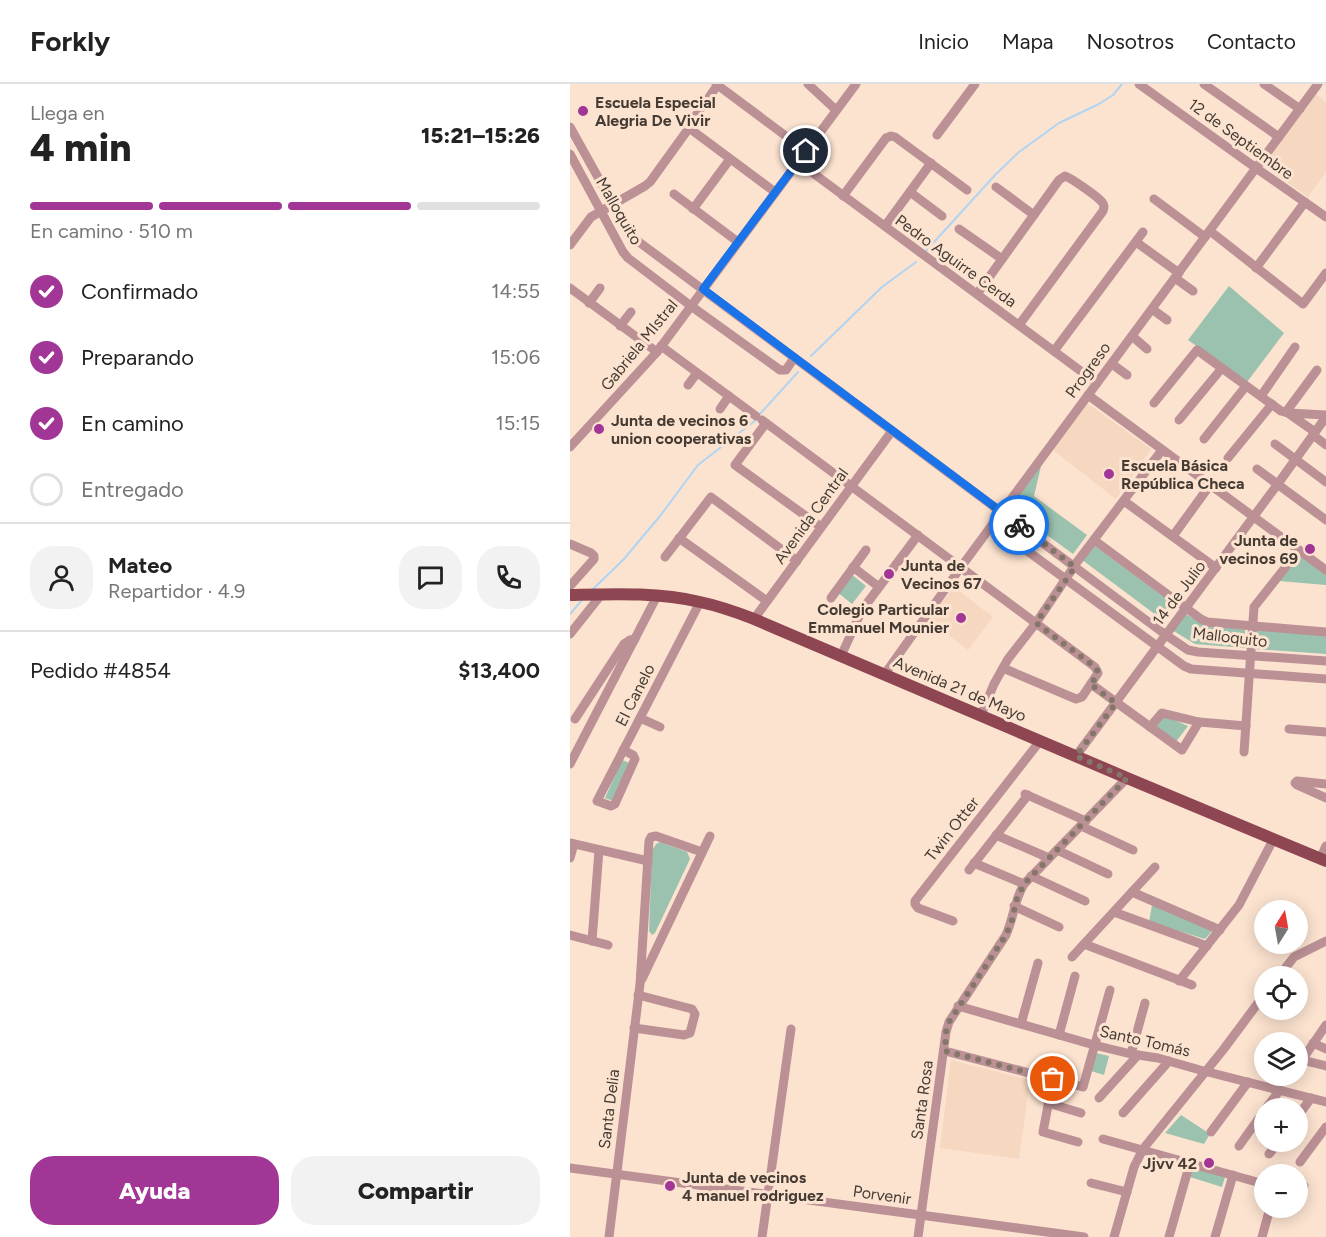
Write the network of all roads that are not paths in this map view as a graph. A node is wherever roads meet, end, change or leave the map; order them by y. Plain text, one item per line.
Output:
1 (808, 84) edge
2 (856, 84) edge
3 (975, 84) edge
4 (1139, 84) edge
5 (1204, 84) edge
6 (1264, 84) edge
7 (1318, 84) edge
8 (717, 85) edge
9 (1154, 88) edge
10 (1300, 109) junction
11 (836, 110) junction
12 (570, 128) edge
13 (689, 128) junction
14 (937, 135) dead end
15 (1279, 137) junction
16 (581, 147) junction
17 (806, 151) junction
18 (570, 154) edge
19 (730, 159) junction
20 (798, 162) junction
21 (931, 163) junction
22 (1256, 168) junction
23 (996, 187) dead end
24 (967, 190) dead end
25 (775, 192) junction
26 (910, 192) junction
27 (674, 194) dead end
28 (843, 196) junction
29 (1154, 199) dead end
30 (1305, 202) junction
31 (613, 204) junction
32 (693, 209) junction
33 (601, 211) junction
34 (1034, 215) junction
35 (942, 216) dead end
36 (1326, 217) edge
37 (885, 226) junction
38 (959, 229) dead end
39 (1143, 232) dead end
40 (1208, 234) junction
41 (738, 242) junction
42 (1136, 242) junction
43 (570, 245) edge
44 (1002, 259) junction
45 (1256, 268) junction
46 (1326, 273) edge
47 (1177, 276) junction
48 (570, 288) edge
49 (600, 288) dead end
50 (703, 289) junction
51 (1193, 291) dead end
52 (976, 294) junction
53 (589, 303) junction
54 (691, 306) junction
55 (1152, 309) junction
56 (631, 312) dead end
57 (1167, 320) dead end
58 (1018, 325) junction
59 (620, 326) junction
60 (1132, 336) junction
61 (1295, 347) dead end
62 (659, 349) junction
63 (1147, 349) dead end
64 (1054, 351) junction
65 (794, 358) junction
66 (1112, 364) junction
67 (1222, 368) junction
68 (1317, 369) dead end
69 (697, 373) junction
70 (1127, 375) dead end
71 (1097, 383) junction
72 (688, 385) dead end
73 (1246, 386) junction
74 (1088, 395) junction
75 (729, 396) junction
76 (1261, 396) junction
77 (1154, 403) dead end
78 (1272, 404) junction
79 (720, 409) dead end
80 (1287, 413) junction
81 (1326, 416) edge
82 (761, 420) junction
83 (1179, 420) dead end
84 (892, 431) junction
85 (1314, 434) junction
86 (1204, 439) dead end
87 (1275, 444) dead end
88 (1326, 445) edge
89 (570, 447) edge
90 (1162, 450) junction
91 (1228, 458) dead end
92 (1296, 459) junction
93 (1257, 469) dead end
94 (1326, 482) edge
95 (1210, 485) junction
96 (1277, 485) junction
97 (852, 486) junction
98 (1124, 501) junction
99 (1002, 512) junction
100 (1254, 517) junction
101 (1326, 520) edge
102 (993, 525) junction
103 (821, 527) junction
104 (918, 535) junction
105 (1173, 536) junction
106 (679, 538) junction
107 (1094, 540) junction
108 (570, 544) edge
109 (866, 550) dead end
110 (1299, 550) junction
111 (665, 557) dead end
112 (797, 561) junction
113 (853, 567) junction
114 (961, 567) junction
115 (1075, 567) junction
116 (1216, 568) junction
117 (1326, 570) edge
118 (1066, 579) junction
119 (570, 586) edge
120 (879, 587) junction
121 (586, 595) edge
122 (657, 596) junction
123 (831, 598) dead end
124 (767, 601) junction
125 (700, 602) junction
126 (1186, 608) junction
127 (754, 619) junction
128 (1036, 623) junction
129 (1253, 626) junction
130 (1326, 632) edge
131 (570, 634) edge
132 (1166, 635) junction
133 (635, 639) junction
134 (1157, 647) junction
135 (841, 656) junction
136 (1251, 656) junction
137 (1326, 661) edge
138 (1003, 668) junction
139 (1250, 673) junction
140 (884, 675) junction
141 (1326, 679) edge
142 (1090, 684) junction
143 (1116, 703) junction
144 (981, 715) junction
145 (572, 718) edge
146 (640, 718) junction
147 (1199, 722) junction
148 (1246, 726) junction
149 (589, 727) junction
150 (660, 727) dead end
151 (1150, 727) junction
152 (1289, 729) dead end
153 (1326, 732) edge
154 (1040, 741) junction
155 (623, 750) junction
156 (1244, 752) dead end
157 (1076, 756) junction
158 (571, 758) edge
159 (1127, 778) junction
160 (1326, 784) edge
161 (1326, 798) edge
162 (1083, 823) junction
163 (996, 835) junction
164 (710, 836) dead end
165 (1273, 840) junction
166 (572, 844) edge
167 (1326, 846) edge
168 (599, 850) junction
169 (1057, 850) junction
170 (1133, 850) dead end
171 (702, 852) junction
172 (570, 858) edge
173 (1049, 858) junction
174 (1323, 860) edge
175 (648, 861) junction
176 (1155, 867) dead end
177 (1108, 874) dead end
178 (1028, 880) junction
179 (1132, 892) junction
180 (1085, 901) dead end
181 (1014, 906) junction
182 (1113, 912) junction
183 (952, 921) dead end
184 (1059, 927) dead end
185 (1220, 930) junction
186 (570, 935) edge
187 (643, 939) junction
188 (592, 941) junction
189 (1326, 941) edge
190 (659, 943) junction
191 (1084, 944) junction
192 (608, 945) dead end
193 (1208, 946) junction
194 (1072, 957) dead end
195 (1038, 963) dead end
196 (1287, 966) edge
197 (1075, 976) dead end
198 (1179, 981) junction
199 (640, 984) junction
200 (1192, 985) dead end
201 (1110, 990) dead end
202 (638, 995) junction
203 (1145, 1003) dead end
204 (958, 1006) junction
205 (1254, 1009) edge
206 (1021, 1024) junction
207 (1326, 1024) edge
208 (634, 1028) junction
209 (791, 1029) dead end
210 (1059, 1035) junction
211 (1313, 1043) junction
212 (1094, 1045) junction
213 (1308, 1049) edge
214 (1326, 1049) edge
215 (945, 1051) junction
216 (1134, 1055) junction
217 (1169, 1061) junction
218 (1308, 1061) edge
219 (1326, 1066) edge
220 (1206, 1071) junction
221 (1053, 1079) junction
222 (1248, 1082) junction
223 (1280, 1090) junction
224 (1099, 1098) dead end
225 (1274, 1098) edge
226 (1311, 1098) junction
227 (1308, 1102) edge
228 (1326, 1102) edge
229 (1048, 1103) junction
230 (1081, 1113) dead end
231 (1123, 1113) dead end
232 (1254, 1125) edge
233 (1326, 1127) edge
234 (1211, 1132) dead end
235 (1103, 1139) dead end
236 (1078, 1142) dead end
237 (1239, 1146) dead end
238 (1143, 1149) junction
239 (1300, 1162) dead end
240 (1190, 1163) junction
241 (570, 1168) edge
242 (616, 1173) junction
243 (1233, 1175) junction
244 (1254, 1181) edge
245 (1090, 1182) dead end
246 (1127, 1192) junction
247 (768, 1194) junction
248 (921, 1215) junction
249 (1267, 1218) edge
250 (609, 1237) edge
251 (762, 1237) edge
252 (918, 1237) edge
253 (1084, 1237) edge
254 (1114, 1237) edge
255 (1168, 1237) edge
256 (1215, 1237) edge
257 (1262, 1237) edge

1 - 11 street
2 - 11 street, Gabriela MIstral
3 - 14 street
4 - 9 street, 12 de Septiembre
5 - 15 street
6 - 10 street
7 - 10 street, Progreso
8 - 13 street
8 - 17 street
9 - 22 street, 12 de Septiembre
10 - 15 street, Progreso
11 - 17 street, Gabriela MIstral
12 - 16 street, Malloquito
13 - 19 street
13 - 31 street
15 - 22 street, Progreso
16 - 18 street
16 - 31 street, Malloquito
17 - 20 street, Gabriela MIstral
18 - 33 street, Malloquito
19 - 25 street
19 - 32 street
20 - 25 street, Gabriela MIstral
20 - 28 street, Pedro Aguirre Cerda
21 - 24 street
21 - 26 street
21 - 28 street
22 - 30 street, 12 de Septiembre
22 - 40 street, Progreso
23 - 34 street
25 - 41 street, Gabriela MIstral
26 - 35 street
26 - 37 street
27 - 32 street
28 - 37 street, Pedro Aguirre Cerda
29 - 40 street
30 - 36 street, 12 de Septiembre
30 - 45 street
31 - 33 street
31 - 50 street, Malloquito
32 - 41 street
33 - 43 street
33 - 54 street, Malloquito
34 - 44 street
34 - 58 street
37 - 52 street, Pedro Aguirre Cerda
38 - 44 street
39 - 42 street
40 - 45 street
40 - 47 street, Progreso
41 - 50 street, Gabriela MIstral
42 - 47 street
42 - 64 street
44 - 52 street
45 - 46 street
47 - 51 street
47 - 55 street, Progreso
48 - 53 street
49 - 53 street
50 - 54 street, Gabriela MIstral
50 - 65 street, Malloquito
52 - 58 street, Pedro Aguirre Cerda
53 - 59 street
54 - 62 street, Gabriela MIstral
54 - 65 street, Malloquito
55 - 57 street
55 - 60 street, Progreso
56 - 59 street
58 - 64 street, Pedro Aguirre Cerda
59 - 62 street
60 - 63 street
60 - 66 street, Progreso
61 - 76 street
62 - 69 street
62 - 89 street, Gabriela MIstral
64 - 71 street, Pedro Aguirre Cerda
65 - 84 street, Malloquito
66 - 70 street
66 - 71 street, Progreso
67 - 73 street
67 - 77 street
67 - 83 street
68 - 80 street
69 - 72 street
69 - 75 street
71 - 74 street, Progreso
73 - 76 street
73 - 86 street
74 - 90 street
74 - 99 street, Progreso
75 - 79 street
75 - 82 street
76 - 78 street
78 - 80 street
78 - 91 street
80 - 81 street
80 - 85 street
81 - 85 street, 14 de Julio
82 - 97 street
82 - 103 street
84 - 97 street, Avenida Central
84 - 99 street, Malloquito
85 - 88 street
85 - 92 street, 14 de Julio
87 - 92 street
90 - 95 street
90 - 98 street
92 - 94 street
92 - 96 street, 14 de Julio
93 - 96 street
95 - 100 street
95 - 105 street
96 - 100 street, 14 de Julio
96 - 101 street
97 - 103 street, Avenida Central
97 - 104 street
98 - 105 street
98 - 107 street
99 - 102 street, Progreso
99 - 115 street, Malloquito
100 - 110 street
100 - 116 street, 14 de Julio
102 - 114 street, Progreso
102 - 118 street
103 - 112 street, Avenida Central
104 - 114 street
104 - 120 street
105 - 116 street
106 - 111 street
106 - 112 street
106 - 124 street
107 - 115 street
107 - 126 street, Malloquito
108 - 119 street
109 - 113 street
110 - 117 street
110 - 129 street
112 - 124 street, Avenida Central
113 - 120 street
113 - 123 street
114 - 128 street
114 - 140 street, Progreso
115 - 118 street
115 - 132 street, Malloquito
116 - 126 street, 14 de Julio
118 - 128 street
118 - 134 street
120 - 135 street
121 - 122 main road, Avenida 21 de Mayo
121 - 131 street
122 - 125 main road, Avenida 21 de Mayo
122 - 133 street
124 - 127 street, Avenida Central
125 - 127 main road, Avenida 21 de Mayo
125 - 146 street, El Canelo
126 - 129 street, Malloquito
126 - 132 street, 14 de Julio
127 - 135 main road, Avenida 21 de Mayo
128 - 138 street
128 - 142 street
129 - 130 street, Malloquito
129 - 136 street
132 - 134 street, 14 de Julio
132 - 136 street, Malloquito
133 - 145 street
133 - 149 street
134 - 139 street
134 - 143 street, 14 de Julio
135 - 140 main road, Avenida 21 de Mayo
136 - 137 street, Malloquito
136 - 139 street
138 - 142 street
138 - 144 street
139 - 141 street
139 - 148 street
140 - 144 main road, Avenida 21 de Mayo
142 - 143 street
143 - 151 street
143 - 157 street, 14 de Julio
144 - 154 main road, Avenida 21 de Mayo
145 - 149 street
146 - 150 street
146 - 155 street, El Canelo
147 - 148 street
147 - 151 street
147 - 151 street
148 - 156 street
149 - 158 street
152 - 153 street
154 - 157 main road, Avenida 21 de Mayo
154 - 183 street, Twin Otter
155 - 155 street, El Canelo
157 - 159 main road, Avenida 21 de Mayo
159 - 162 street, Santa Rosa
159 - 165 main road, Avenida 21 de Mayo
160 - 161 street
162 - 163 street
162 - 169 street, Santa Rosa
162 - 170 street
163 - 173 street
163 - 178 street
164 - 171 street
165 - 174 main road, Avenida 21 de Mayo
165 - 185 street
166 - 168 street
166 - 172 street
167 - 174 street
168 - 175 street
168 - 188 street
169 - 173 street, Santa Rosa
169 - 177 street
171 - 175 street
171 - 190 street
173 - 178 street, Santa Rosa
175 - 187 street
176 - 179 street
178 - 180 street
178 - 181 street, Santa Rosa
179 - 182 street
179 - 185 street
181 - 184 street
181 - 204 street, Santa Rosa
182 - 191 street
182 - 193 street
185 - 193 street
186 - 188 street
187 - 190 street
187 - 199 street
188 - 192 street
189 - 196 street
190 - 199 street
191 - 194 street
191 - 198 street
193 - 198 street
195 - 206 street
197 - 210 street
198 - 200 street
199 - 202 street, Santa Delia
201 - 212 street
202 - 208 street, Santa Delia
202 - 208 street
203 - 216 street
204 - 206 street, Santo Tomás
204 - 215 street, Santa Rosa
205 - 220 street
206 - 210 street, Santo Tomás
207 - 211 street
208 - 242 street, Santa Delia
209 - 247 street
210 - 212 street, Santo Tomás
211 - 213 street
211 - 214 street
212 - 216 street, Santo Tomás
212 - 221 street
215 - 221 street
215 - 248 street, Santa Rosa
216 - 217 street, Santo Tomás
216 - 224 street
217 - 220 street, Santo Tomás
217 - 231 street
218 - 219 street
220 - 222 street, Santo Tomás
220 - 238 street
221 - 229 street
222 - 223 street, Santo Tomás
222 - 234 street
223 - 225 street
223 - 226 street, Santo Tomás
226 - 227 street
226 - 228 street, Santo Tomás
229 - 230 street
229 - 236 street
232 - 237 street
233 - 239 street
235 - 238 street
238 - 240 street
238 - 246 street
240 - 243 street
240 - 255 street
241 - 242 street, Porvenir
242 - 247 street, Porvenir
242 - 250 street, Santa Delia
243 - 244 street
243 - 256 street
245 - 246 street
246 - 254 street
247 - 248 street, Porvenir
247 - 251 street
248 - 252 street, Santa Rosa
248 - 253 street, Porvenir
249 - 257 street

